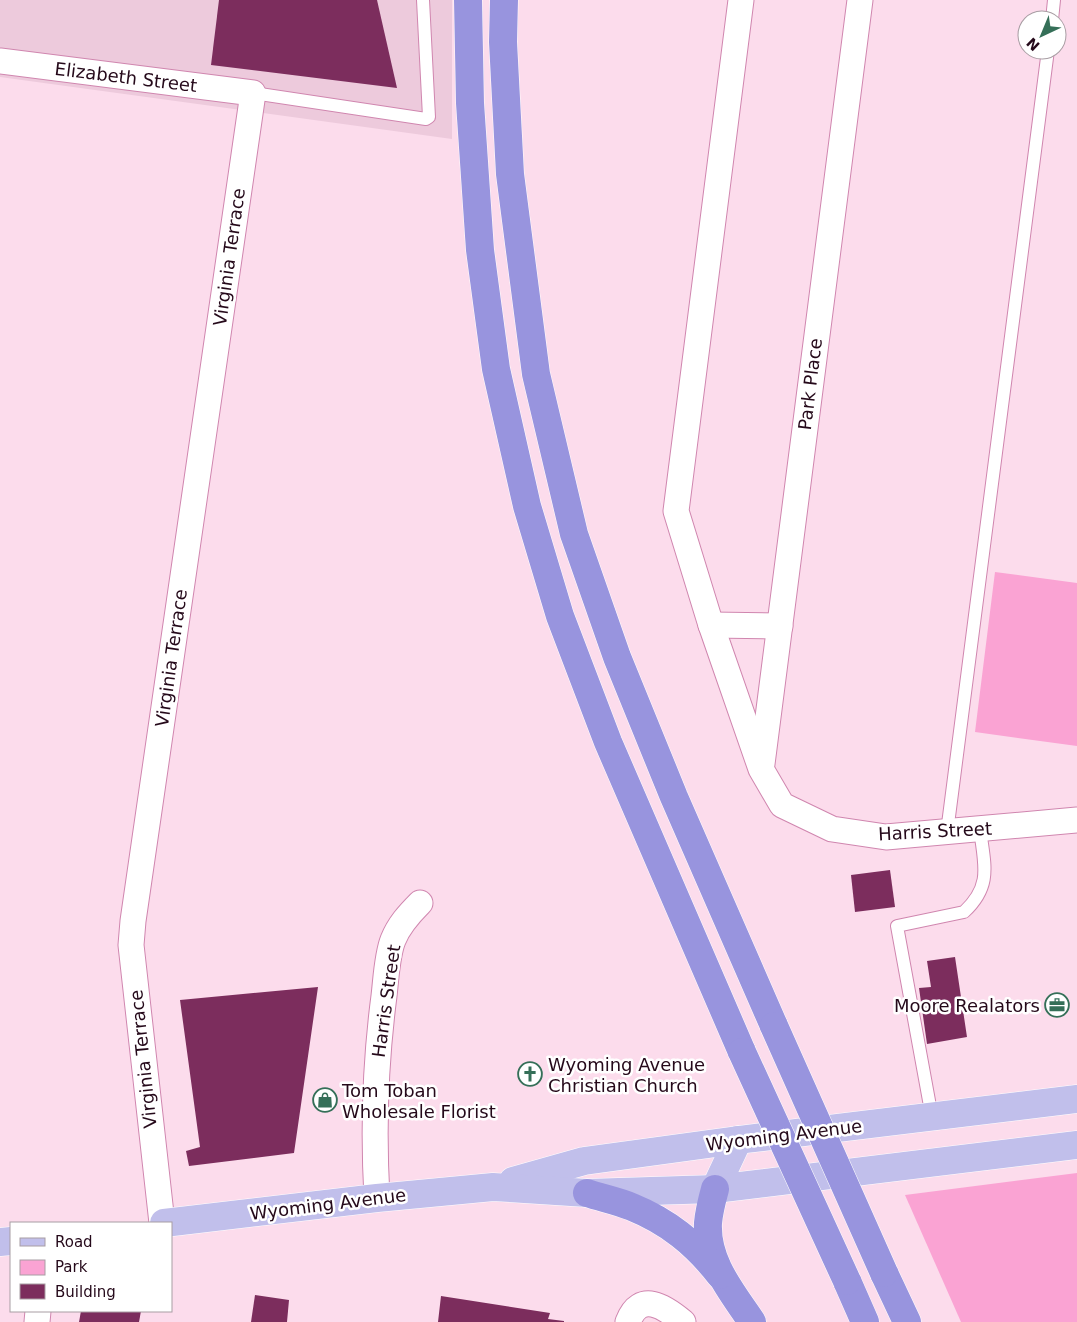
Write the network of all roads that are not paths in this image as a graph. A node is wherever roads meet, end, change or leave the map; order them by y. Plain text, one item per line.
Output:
1 (423, 0) edge
2 (468, 0) edge
3 (504, 0) edge
4 (741, 0) edge
5 (860, 0) edge
6 (0, 60) edge
7 (1047, 60) edge
8 (253, 93) junction
9 (712, 624) junction
10 (780, 626) junction
11 (761, 768) junction
12 (1077, 820) edge
13 (980, 829) junction
14 (947, 832) junction
15 (420, 903) dead end
16 (1077, 1099) edge
17 (932, 1116) junction
18 (738, 1140) junction
19 (1077, 1146) edge
20 (493, 1187) junction
21 (715, 1188) junction
22 (587, 1193) junction
23 (376, 1198) junction
24 (163, 1222) edge
25 (172, 1222) edge
26 (720, 1275) junction
27 (628, 1322) edge
28 (683, 1322) edge
29 (752, 1322) edge
30 (865, 1322) edge
31 (907, 1322) edge

1 - 8 lane
2 - 30 highway, bridge
3 - 31 highway, bridge
4 - 9 street, Harris Street
5 - 10 street, Park Place
6 - 8 street, Elizabeth Street
7 - 14 lane
8 - 24 street, Virginia Terrace
9 - 10 street
9 - 11 street, Harris Street
10 - 11 street, Park Place
11 - 14 street, Harris Street
12 - 13 street, Harris Street
13 - 14 street, Harris Street
13 - 17 lane
15 - 23 street, Harris Street
16 - 17 main road, Wyoming Avenue
17 - 18 main road, Wyoming Avenue
18 - 20 main road, Wyoming Avenue
18 - 21 main road
19 - 21 main road, Wyoming Avenue
20 - 22 main road, Wyoming Avenue
20 - 23 main road, Wyoming Avenue
21 - 22 main road, Wyoming Avenue
21 - 26 highway
22 - 26 highway
23 - 25 main road, Wyoming Avenue
26 - 29 highway
27 - 28 street

